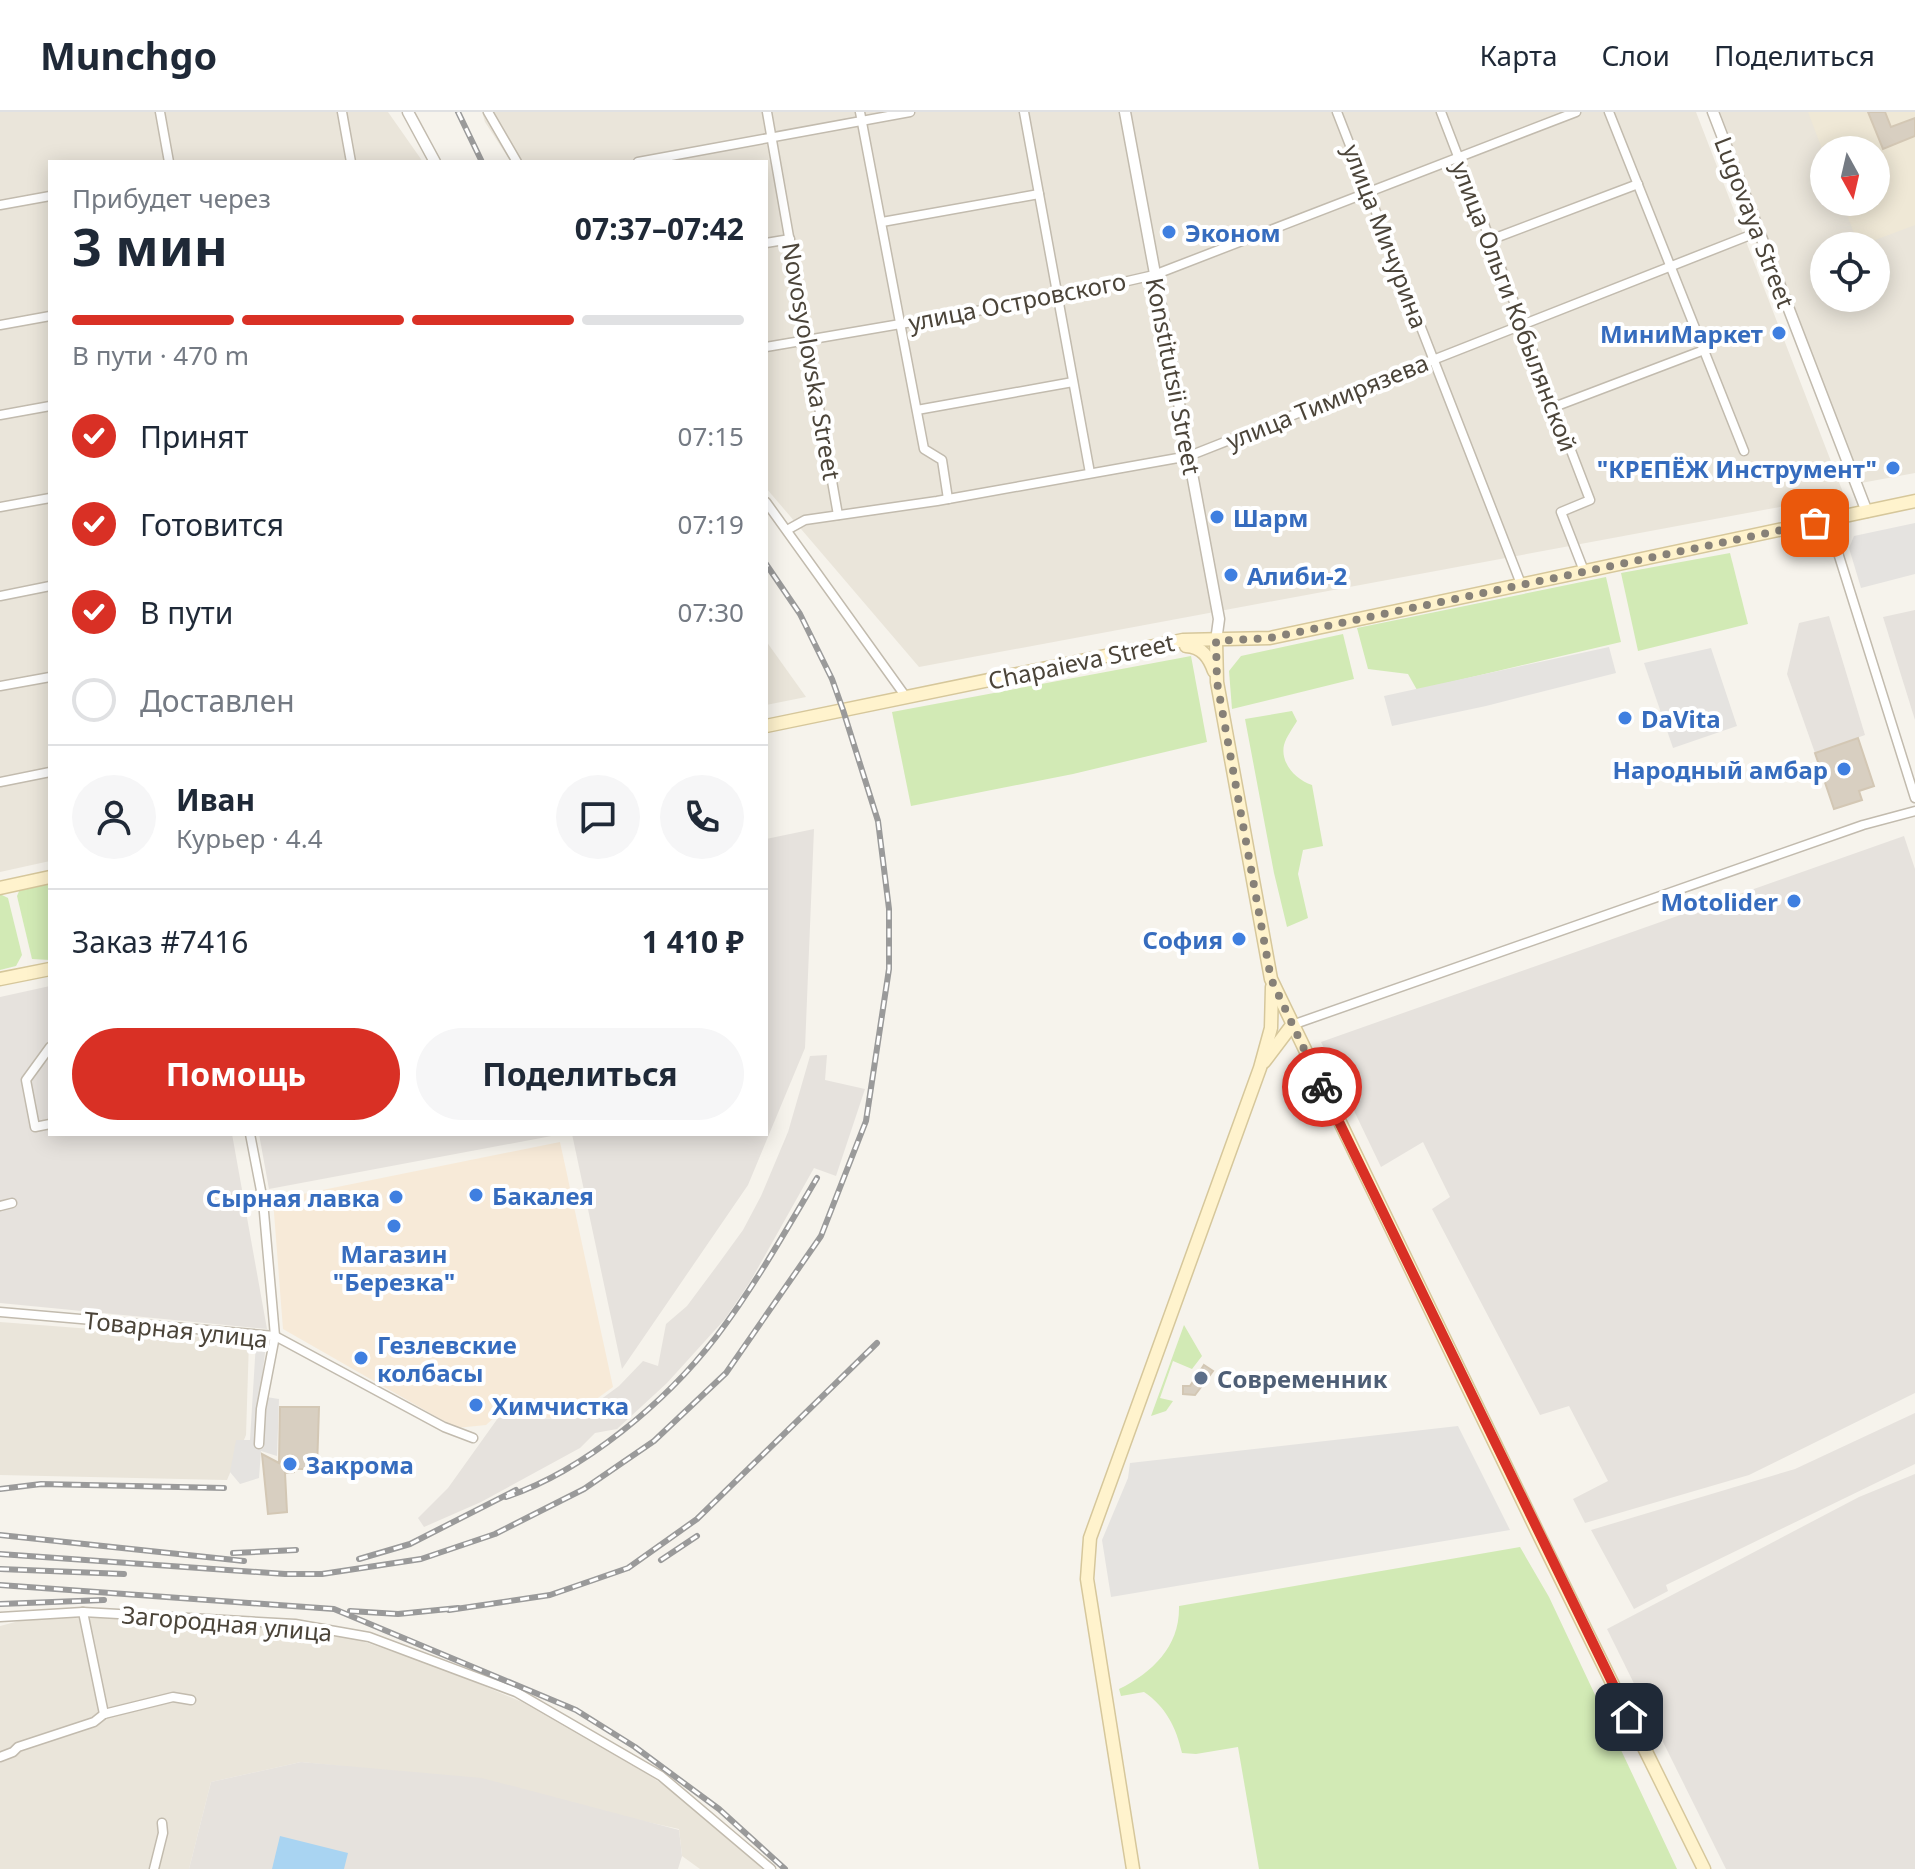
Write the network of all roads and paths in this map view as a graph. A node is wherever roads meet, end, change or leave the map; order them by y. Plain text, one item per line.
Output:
1 (160, 112) edge
2 (342, 112) edge
3 (408, 112) edge
4 (488, 112) edge
5 (767, 112) edge
6 (910, 112) edge
7 (1024, 112) edge
8 (1125, 112) edge
9 (1337, 112) edge
10 (1441, 112) edge
11 (1576, 112) edge
12 (1609, 112) edge
13 (1713, 112) edge
14 (861, 116) edge
15 (771, 136) junction
16 (1458, 157) junction
17 (169, 160) edge
18 (351, 160) edge
19 (434, 160) edge
20 (516, 160) edge
21 (648, 160) edge
22 (1638, 184) junction
23 (1369, 192) junction
24 (1039, 194) junction
25 (48, 196) edge
26 (0, 205) edge
27 (882, 222) junction
28 (1758, 232) junction
29 (790, 239) junction
30 (1490, 240) junction
31 (768, 243) edge
32 (1671, 265) junction
33 (1154, 275) junction
34 (1058, 297) junction
35 (48, 316) edge
36 (902, 323) junction
37 (1521, 323) junction
38 (0, 325) edge
39 (809, 339) junction
40 (768, 347) edge
41 (1704, 350) junction
42 (1433, 359) junction
43 (1073, 382) junction
44 (48, 406) edge
45 (1554, 407) junction
46 (917, 410) junction
47 (0, 415) edge
48 (1744, 451) dead end
49 (1189, 456) junction
50 (1090, 473) junction
51 (48, 498) edge
52 (948, 499) junction
53 (1915, 501) edge
54 (768, 505) edge
55 (0, 507) edge
56 (1867, 512) junction
57 (838, 515) junction
58 (1831, 519) junction
59 (787, 530) junction
60 (1584, 571) junction
61 (1521, 584) junction
62 (48, 586) edge
63 (0, 596) edge
64 (1216, 641) junction
65 (1138, 649) junction
66 (48, 677) edge
67 (1217, 682) junction
68 (0, 686) edge
69 (906, 697) junction
70 (797, 719) junction
71 (768, 726) edge
72 (768, 735) edge
73 (48, 772) edge
74 (0, 782) edge
75 (1915, 798) edge
76 (1915, 811) edge
77 (48, 877) edge
78 (0, 888) edge
79 (48, 969) edge
80 (0, 979) edge
81 (1271, 979) junction
82 (1292, 1025) junction
83 (48, 1050) edge
84 (1260, 1068) junction
85 (48, 1124) edge
86 (250, 1136) edge
87 (12, 1203) dead end
88 (0, 1206) edge
89 (0, 1312) edge
90 (275, 1336) junction
91 (473, 1438) dead end
92 (259, 1444) dead end
93 (83, 1612) junction
94 (0, 1617) edge
95 (191, 1700) dead end
96 (104, 1714) junction
97 (0, 1757) edge
98 (162, 1823) dead end
99 (154, 1869) edge
100 (771, 1869) edge
101 (1133, 1869) edge
102 (1704, 1869) edge

1 - 17 street
2 - 18 street
3 - 19 street
4 - 20 street
5 - 15 street, Novosyolovska Street
6 - 14 street
7 - 24 street
8 - 33 street, Konstitutsii Street
9 - 23 street, улица Мичурина
10 - 16 street, улица Ольги Кобылянской
11 - 16 street, улица Островского
12 - 22 street
13 - 28 street, Lugovaya Street
14 - 15 street
14 - 27 street
15 - 21 street
15 - 29 street, Novosyolovska Street
16 - 23 street, улица Островского
16 - 30 street, улица Ольги Кобылянской
22 - 30 street
22 - 32 street
23 - 33 street, улица Островского
23 - 42 street, улица Мичурина
24 - 27 street
24 - 34 street
25 - 26 street
27 - 36 street
28 - 32 street, улица Тимирязева
28 - 56 street, Lugovaya Street
29 - 31 street
29 - 39 street, Novosyolovska Street
30 - 37 street, улица Ольги Кобылянской
32 - 37 street, улица Тимирязева
32 - 41 street
33 - 34 street, улица Островского
33 - 49 street, Konstitutsii Street
34 - 36 street, улица Островского
34 - 43 street
35 - 38 street
36 - 39 street, улица Островского
36 - 46 street
37 - 42 street, улица Тимирязева
37 - 45 street, улица Ольги Кобылянской
39 - 40 street, улица Островского
39 - 57 street, Novosyolovska Street
41 - 45 street
41 - 48 street
42 - 49 street, улица Тимирязева
42 - 61 street, улица Мичурина
43 - 46 street
43 - 50 street
44 - 47 street
45 - 60 street, улица Ольги Кобылянской
46 - 52 street
49 - 50 street, улица Тимирязева
49 - 64 street, Konstitutsii Street
50 - 52 street, улица Тимирязева
51 - 55 street
52 - 57 street, улица Тимирязева
53 - 56 main road, Chapaieva Street
54 - 59 street
56 - 58 main road, Chapaieva Street
57 - 59 street, улица Тимирязева
58 - 60 main road, Chapaieva Street
58 - 75 street
59 - 69 street
60 - 61 main road, Chapaieva Street
61 - 64 main road, Chapaieva Street
62 - 63 street
64 - 65 main road, Chapaieva Street
64 - 67 main road
65 - 67 main road
65 - 69 main road, Chapaieva Street
66 - 68 street
67 - 81 main road
69 - 70 main road, Chapaieva Street
70 - 71 main road, Chapaieva Street
70 - 72 main road
73 - 74 street
76 - 82 street
77 - 78 main road
79 - 80 main road
81 - 82 main road
81 - 84 main road
82 - 84 main road
82 - 102 main road
83 - 85 street
84 - 101 main road
86 - 90 street
87 - 88 street
89 - 90 street, Товарная улица
90 - 91 street, Товарная улица
90 - 92 street
93 - 94 street, Загородная улица
93 - 96 street
93 - 100 street, Загородная улица
95 - 96 street
96 - 97 street
98 - 99 street

